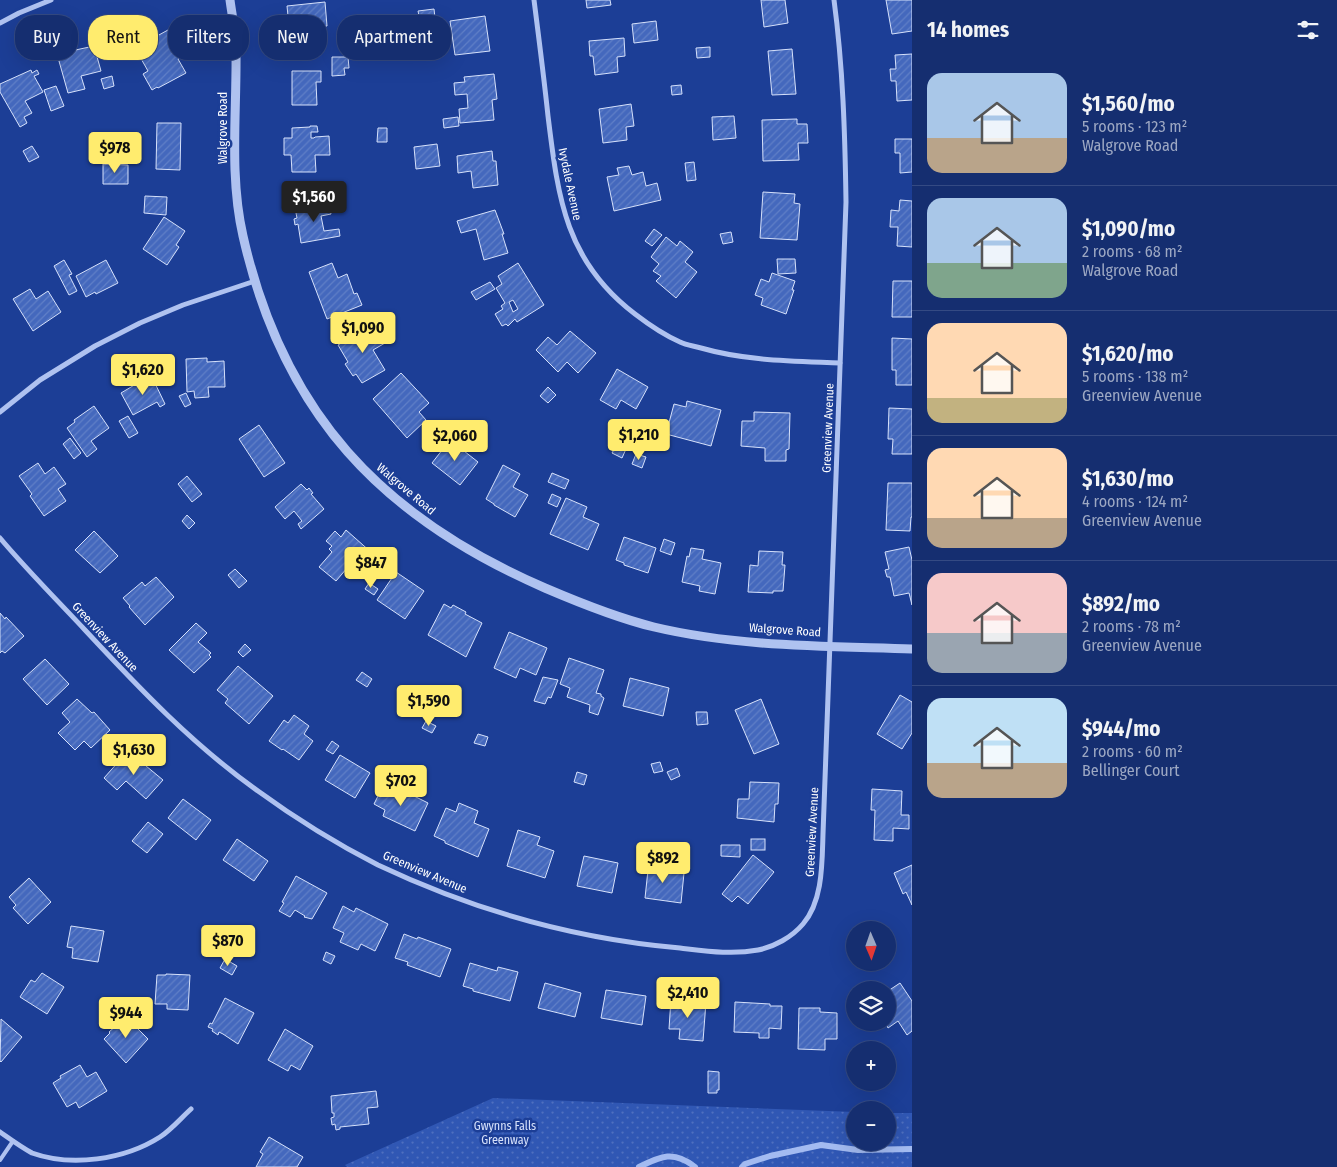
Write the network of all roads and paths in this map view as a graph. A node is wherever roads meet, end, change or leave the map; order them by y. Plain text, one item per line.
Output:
1 (51, 0) edge
2 (230, 0) edge
3 (534, 0) edge
4 (834, 0) edge
5 (0, 23) edge
6 (255, 281) junction
7 (840, 363) junction
8 (0, 412) edge
9 (0, 538) edge
10 (829, 646) junction
11 (912, 649) edge
12 (191, 1109) dead end
13 (0, 1132) edge
14 (13, 1141) junction
15 (0, 1160) edge

1 - 5 street
2 - 6 street, Walgrove Road
3 - 7 street, Ivydale Avenue
4 - 7 street, Greenview Avenue
6 - 8 street
6 - 10 street, Walgrove Road
7 - 10 street, Greenview Avenue
9 - 10 street, Greenview Avenue
10 - 11 street, Walgrove Road
12 - 14 street
13 - 14 street
14 - 15 lane

